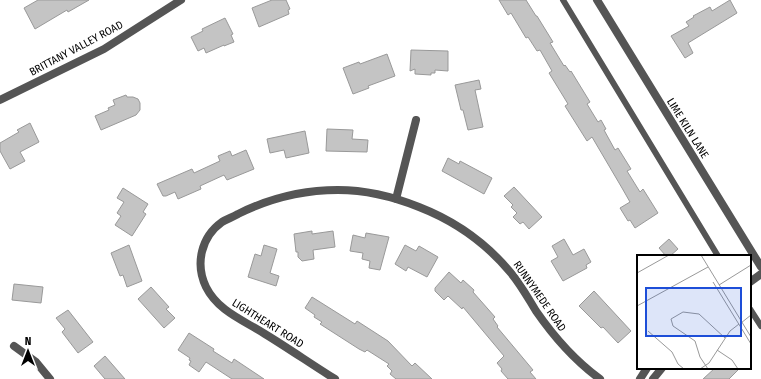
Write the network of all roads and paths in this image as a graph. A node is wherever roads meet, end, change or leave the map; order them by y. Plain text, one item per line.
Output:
1 (181, 0) edge
2 (563, 0) edge
3 (597, 0) edge
4 (0, 100) edge
5 (416, 120) dead end
6 (396, 199) junction
7 (201, 252) joint
8 (717, 255) edge
9 (761, 267) edge
10 (761, 274) edge
11 (751, 281) edge
12 (751, 311) edge
13 (761, 326) edge
14 (14, 346) dead end
15 (646, 369) edge
16 (661, 369) edge
17 (50, 379) edge
18 (335, 379) edge
19 (600, 379) edge
20 (640, 379) edge
21 (653, 379) edge

1 - 4 street, BRITTANY VALLEY ROAD
2 - 8 lane
3 - 9 street, LIME KILN LANE
5 - 6 street
6 - 7 street, RUNNYMEDE ROAD
6 - 19 street, RUNNYMEDE ROAD
7 - 18 street, LIGHTHEART ROAD
10 - 11 street
12 - 13 lane
14 - 17 street
15 - 20 street
16 - 21 street

